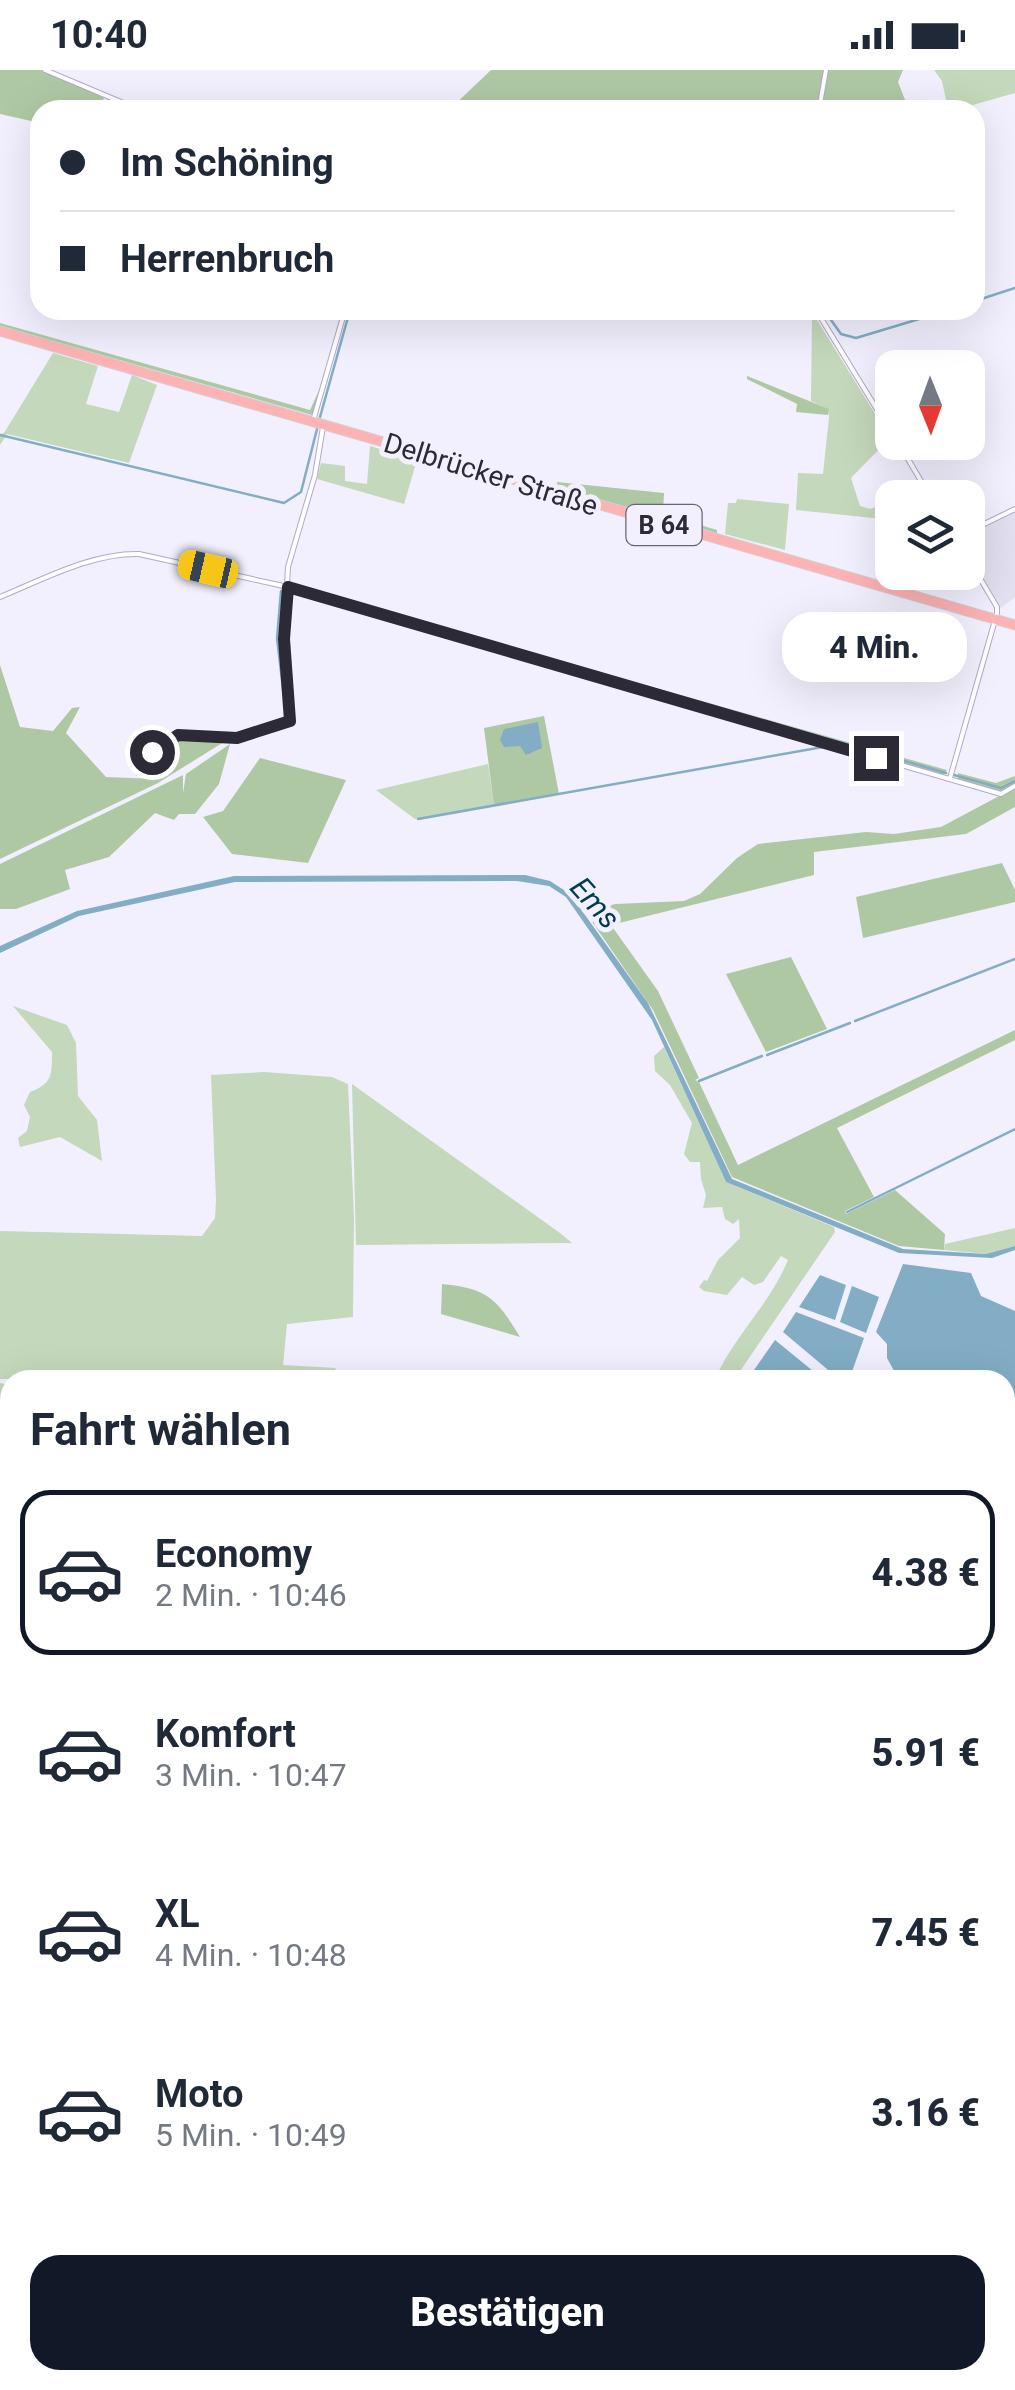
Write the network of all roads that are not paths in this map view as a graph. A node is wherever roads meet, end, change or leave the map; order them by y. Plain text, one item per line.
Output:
1 (46, 70) edge
2 (826, 70) edge
3 (116, 100) edge
4 (822, 100) edge
5 (344, 320) edge
6 (822, 320) edge
7 (0, 331) edge
8 (875, 406) edge
9 (319, 423) junction
10 (1015, 509) edge
11 (985, 524) edge
12 (985, 586) edge
13 (288, 587) junction
14 (0, 597) edge
15 (995, 620) junction
16 (1015, 626) edge
17 (152, 752) dead end
18 (949, 779) junction
19 (1015, 786) edge

1 - 3 street
2 - 4 street
5 - 9 street
6 - 8 street
7 - 9 main road, Delbrücker Straße / B 64
9 - 13 street
9 - 15 main road, Delbrücker Straße / B 64
10 - 11 street
12 - 15 street
13 - 14 street
13 - 17 street
13 - 18 street
15 - 16 main road, Delbrücker Straße / B 64
15 - 18 street
18 - 19 street

